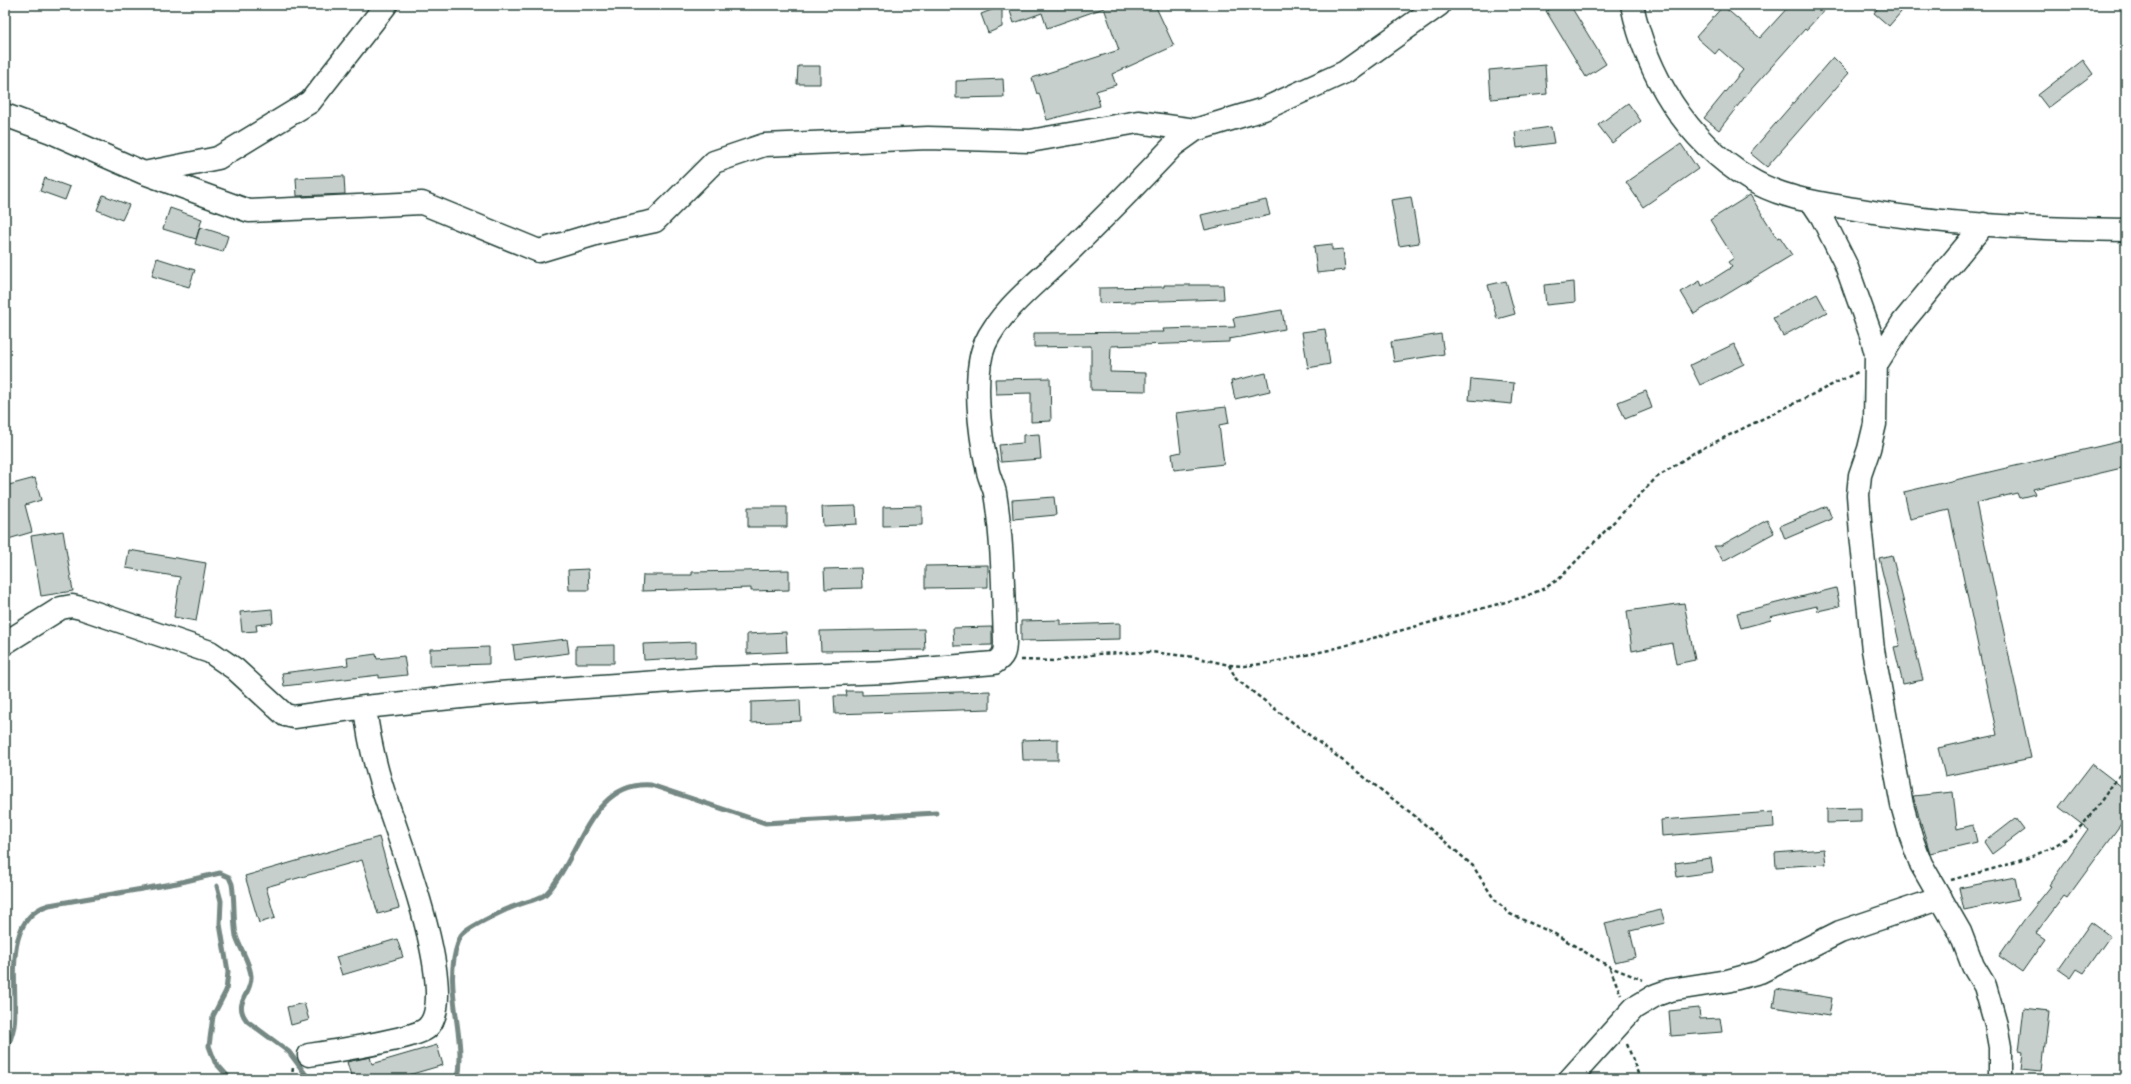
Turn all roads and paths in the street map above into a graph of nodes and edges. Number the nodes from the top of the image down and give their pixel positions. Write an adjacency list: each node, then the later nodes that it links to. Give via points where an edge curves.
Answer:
1 (386, 5): 6 (street, via 310,102 218,158)
2 (1439, 5): 5 (street, via 1345,72 1264,109)
3 (1632, 5): 7 (street, via 1651,66 1669,100 1710,148 1749,178 1772,189)
4 (5, 115): 6 (street, via 51,132)
5 (1195, 130): 6 (street, via 1138,122 1030,141 928,138 764,145 714,162 655,221 540,251 422,203 250,211); 12 (street, via 1174,145 1021,296 984,346 978,379 979,398 987,468 995,492 1002,564)
6 (144, 173)
7 (1812, 202): 8 (street, via 1925,220); 10 (street, via 1822,216 1846,264 1872,335)
8 (1984, 224): 9 (street, via 2031,228); 10 (street, via 1903,322)
9 (2126, 230)
10 (1876, 363): 13 (path, via 1715,442 1656,478 1574,565 1544,588 1500,604 1429,621 1329,650 1269,663); 16 (street, via 1874,424 1860,475 1858,495 1864,576 1873,650 1902,805 1911,837)
11 (5, 643): 14 (street, via 61,608 72,606 210,652 235,669 285,715 294,717)
12 (1004, 652): 13 (path, via 1019,659 1057,661 1097,654 1151,652 1194,657); 14 (street, via 1001,659 994,663 889,672 709,679 499,693)
13 (1229, 665): 17 (path, via 1231,672 1242,684 1415,816 1473,866 1494,899 1510,914 1555,934 1610,967)
14 (365, 707): 18 (street, via 381,785 427,928 438,984 437,1005 428,1027 421,1031)
15 (2126, 767): 16 (path, via 2073,834 2043,852)
16 (1937, 892): 17 (street, via 1840,932 1760,972 1727,981); 21 (street, via 1960,932 1973,966 1985,986 1999,1040)
17 (1670, 990): 20 (street, via 1634,1008)
18 (301, 1059): 19 (path, via 291,1069)
19 (292, 1079)
20 (1570, 1079)
21 (2000, 1079)

